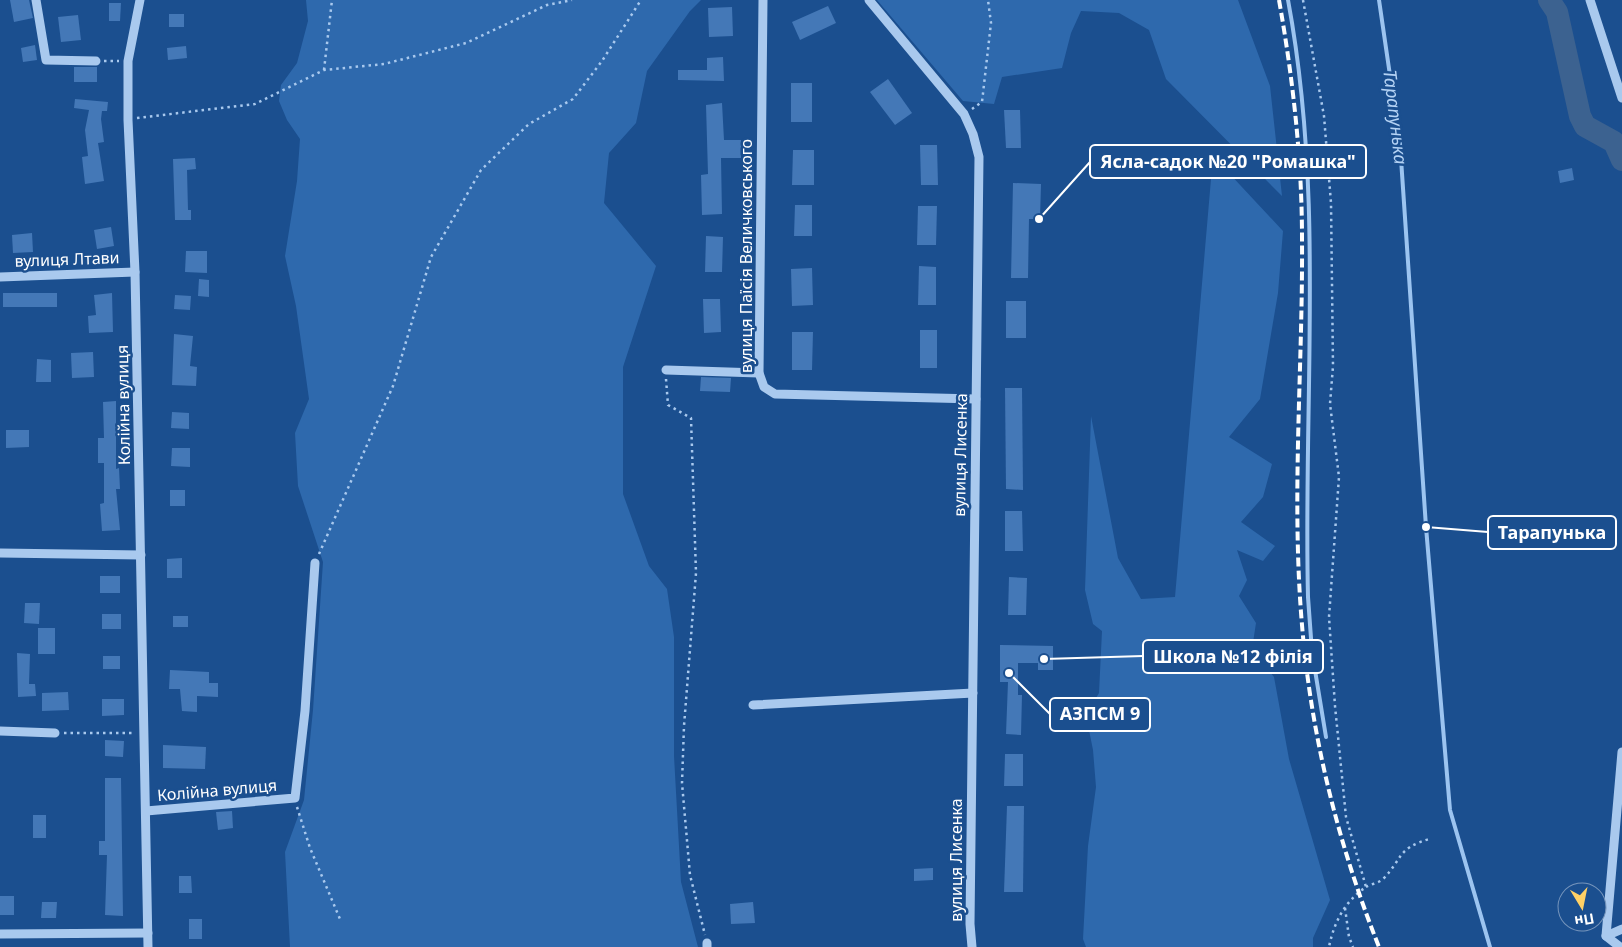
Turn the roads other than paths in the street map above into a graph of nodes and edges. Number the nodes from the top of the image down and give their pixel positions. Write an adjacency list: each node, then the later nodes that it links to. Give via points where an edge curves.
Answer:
1 (36, 0): 6 (street, via 46,60)
2 (140, 0): 8 (street, Колійна вулиця, via 128,61)
3 (762, 0): 11 (street, вулиця Паїсія Величковського)
4 (869, 0): 12 (street, вулиця Лисенка, via 964,114 973,134 979,157)
5 (1590, 0): 7 (street)
6 (96, 61)
7 (1622, 98)
8 (135, 272): 9 (street, вулиця Лтави); 14 (street, Колійна вулиця)
9 (0, 276)
10 (666, 370): 11 (street)
11 (759, 373): 12 (street, вулиця Паїсія Величковського, via 764,387 775,394)
12 (976, 400): 16 (street, вулиця Лисенка)
13 (0, 553): 14 (street)
14 (141, 554): 21 (street, Колійна вулиця)
15 (315, 563): 21 (street, Колійна вулиця, via 305,712 295,798)
16 (973, 693): 17 (street); 27 (street, вулиця Лисенка)
17 (753, 705)
18 (0, 731): 19 (street)
19 (55, 733)
20 (1622, 752): 25 (street)
21 (146, 811): 23 (street, Колійна вулиця)
22 (1622, 929): 25 (street)
23 (148, 933): 24 (street); 26 (street, Колійна вулиця)
24 (0, 934)
25 (1606, 936): 28 (street)
26 (148, 947)
27 (972, 947)
28 (1620, 947)

